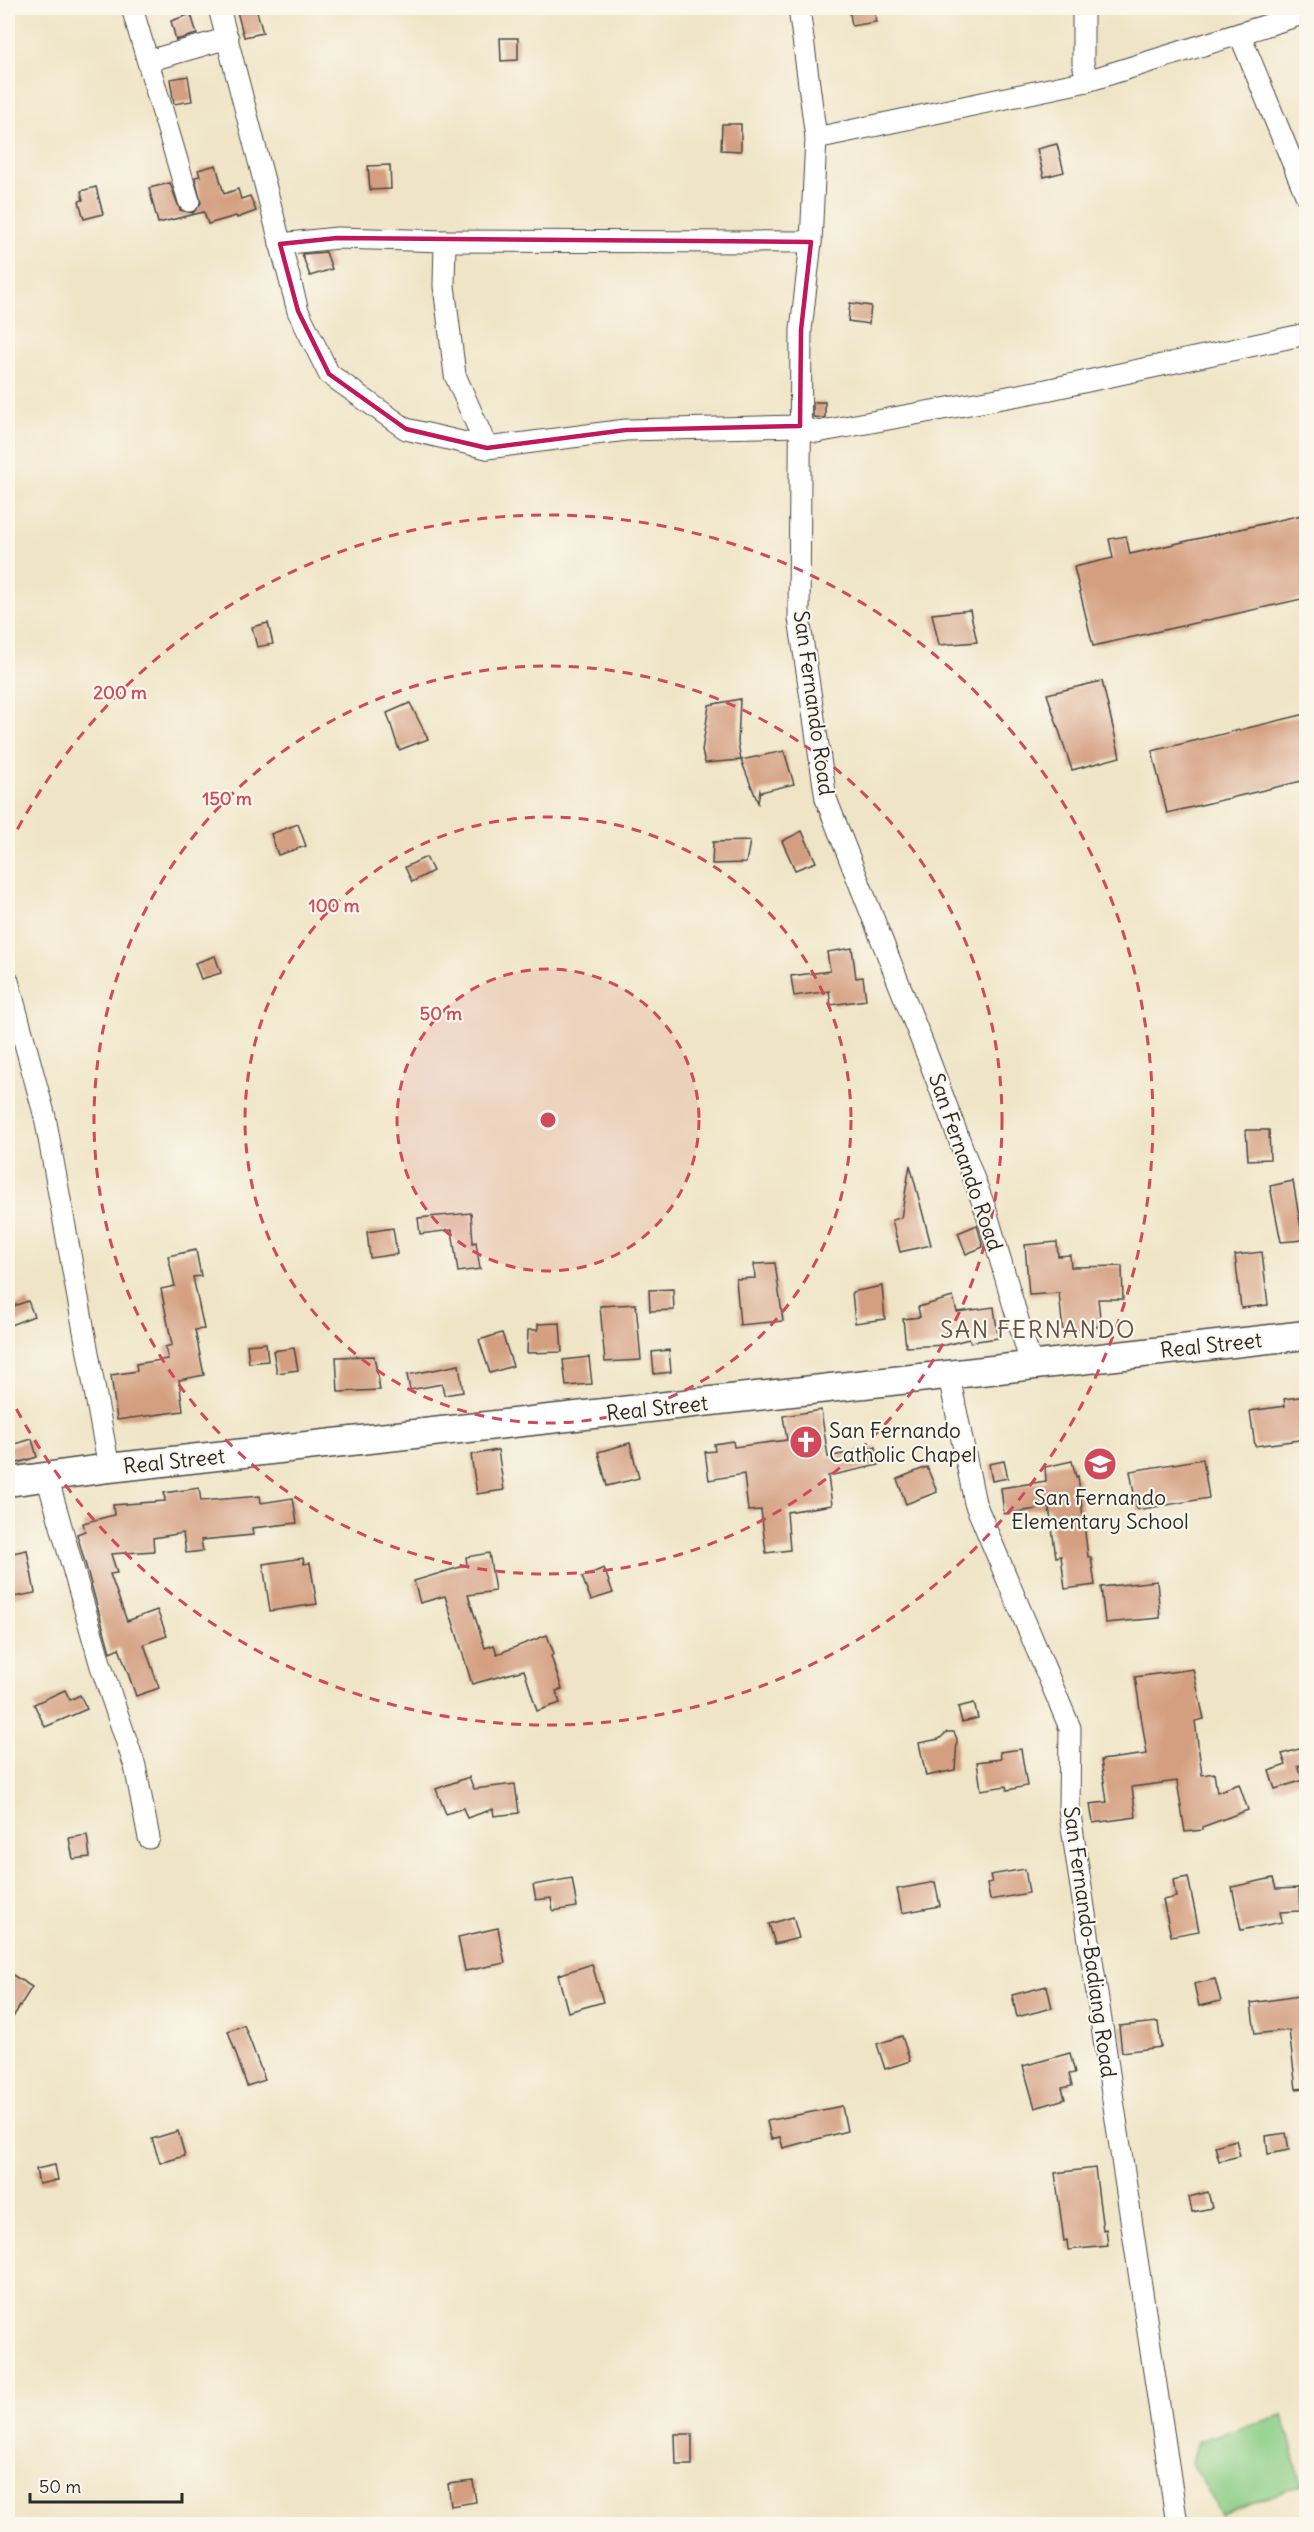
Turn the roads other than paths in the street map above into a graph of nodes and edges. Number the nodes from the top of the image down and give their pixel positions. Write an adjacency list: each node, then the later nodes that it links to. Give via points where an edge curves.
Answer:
1 (132, 8): 8 (street)
2 (219, 8): 7 (street)
3 (799, 8): 10 (street, San Fernando Road)
4 (1083, 8): 9 (street, via 1083,63)
5 (1306, 13): 6 (street)
6 (1240, 35): 9 (street); 11 (street)
7 (228, 38): 8 (street); 15 (street)
8 (148, 61): 12 (street)
9 (1087, 81): 10 (street)
10 (816, 138): 14 (street, San Fernando Road)
11 (1306, 195)
12 (189, 201)
13 (445, 241): 14 (street); 15 (street, via 337,238); 18 (street, via 444,286 456,375)
14 (811, 242): 17 (street, San Fernando Road, via 801,330)
15 (280, 244): 18 (street, via 298,311 329,374 406,429)
16 (1306, 333): 17 (street, via 1046,390 818,432)
17 (800, 426): 18 (street, via 626,430); 21 (street, San Fernando Road, via 799,618 826,799 986,1211)
18 (487, 447)
19 (8, 981): 23 (street, via 45,1117)
20 (1306, 1335): 21 (main road, Real Street)
21 (1031, 1364): 22 (main road, Real Street)
22 (949, 1376): 23 (main road, Real Street); 27 (street, San Fernando-Badiang Road, via 975,1503 1070,1728 1069,1808)
23 (109, 1468): 24 (main road, Real Street)
24 (47, 1477): 25 (main road, Real Street); 26 (street, via 101,1666 135,1766)
25 (8, 1482)
26 (149, 1838)
27 (1178, 2524)

